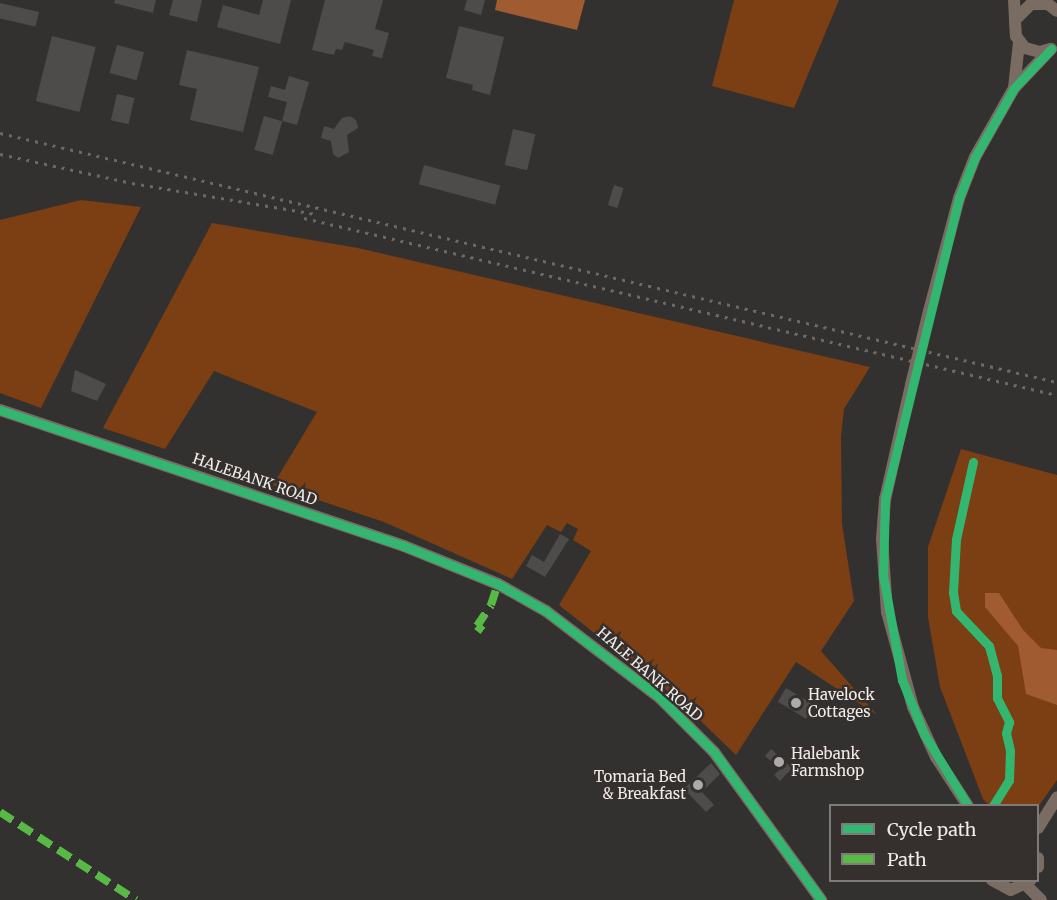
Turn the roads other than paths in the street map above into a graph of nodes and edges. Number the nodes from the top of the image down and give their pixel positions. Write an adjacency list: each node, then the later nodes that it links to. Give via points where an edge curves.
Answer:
1 (1014, 0): 4 (street)
2 (1039, 1): 3 (street); 4 (street, via 1024,8)
3 (1057, 11)
4 (1015, 20): 5 (street)
5 (1019, 43): 6 (street, via 1032,51); 7 (street)
6 (1054, 46): 7 (street)
7 (1014, 88): 11 (street, bridge, via 975,158 960,198 911,385 885,499 882,538 886,612 912,707 936,757)
8 (0, 410): 9 (street, HALEBANK ROAD, via 404,546)
9 (498, 584): 15 (street, HALE BANK ROAD, via 588,639 693,730 742,787)
10 (1057, 798): 12 (street)
11 (967, 804)
12 (1039, 826)
13 (996, 882): 14 (street, via 1011,890)
14 (1029, 883): 16 (street)
15 (821, 900)
16 (1041, 900)

